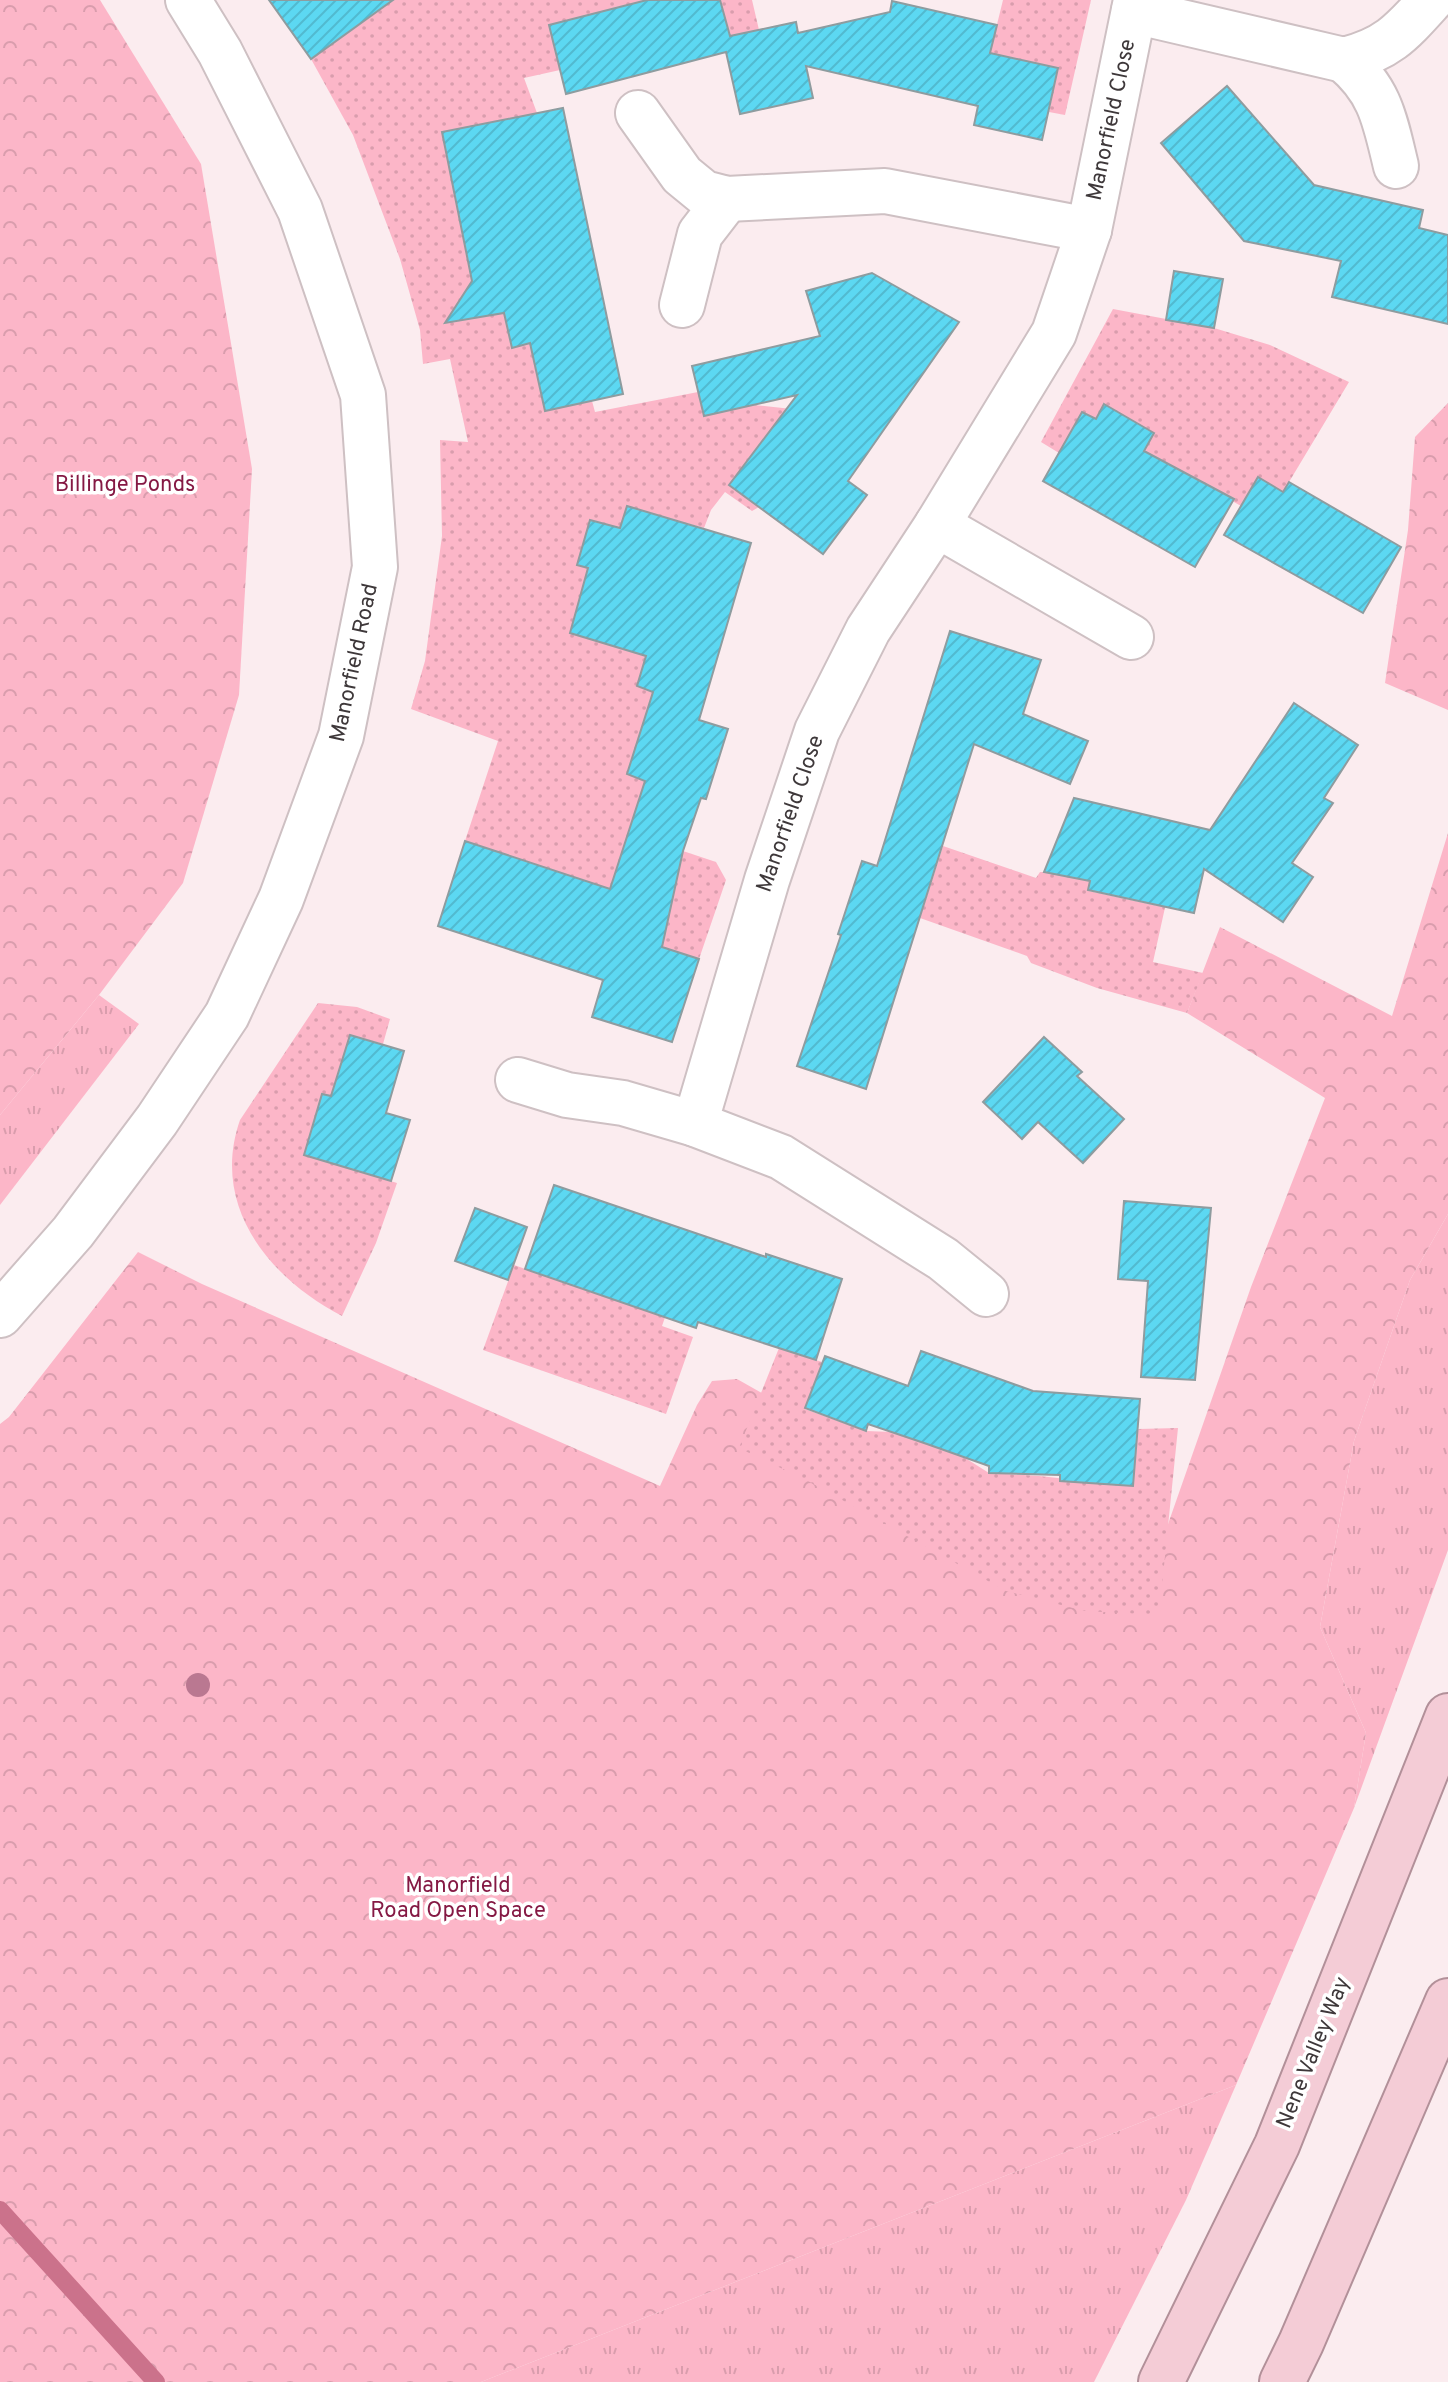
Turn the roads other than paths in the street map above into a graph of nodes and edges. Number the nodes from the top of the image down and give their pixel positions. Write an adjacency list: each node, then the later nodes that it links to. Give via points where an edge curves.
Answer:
1 (188, 0): 15 (street, Manorfield Road, via 300,210 363,395 375,567 341,736 281,899 227,1015 92,1208)
2 (1431, 0): 4 (street, via 1391,42)
3 (1135, 6): 4 (street, Manorfield Close); 8 (street, Manorfield Close)
4 (1344, 60): 6 (street, via 1374,93)
5 (638, 113): 7 (street, Manorfield Close, via 682,175 704,193)
6 (1396, 166)
7 (727, 199): 8 (street, Manorfield Close, via 885,191); 9 (street, via 700,234)
8 (1089, 230): 10 (street, Manorfield Close, via 1054,333)
9 (682, 305)
10 (937, 525): 11 (street); 13 (street, Manorfield Close, via 868,630 817,731)
11 (1131, 637)
12 (518, 1080): 13 (street)
13 (695, 1124): 14 (street, via 781,1157 943,1259)
14 (986, 1294)
15 (0, 1315)
16 (1448, 1716): 18 (highway, Nene Valley Way, via 1277,2145)
17 (1448, 2001): 19 (highway)
18 (1161, 2382)
19 (1282, 2382)

